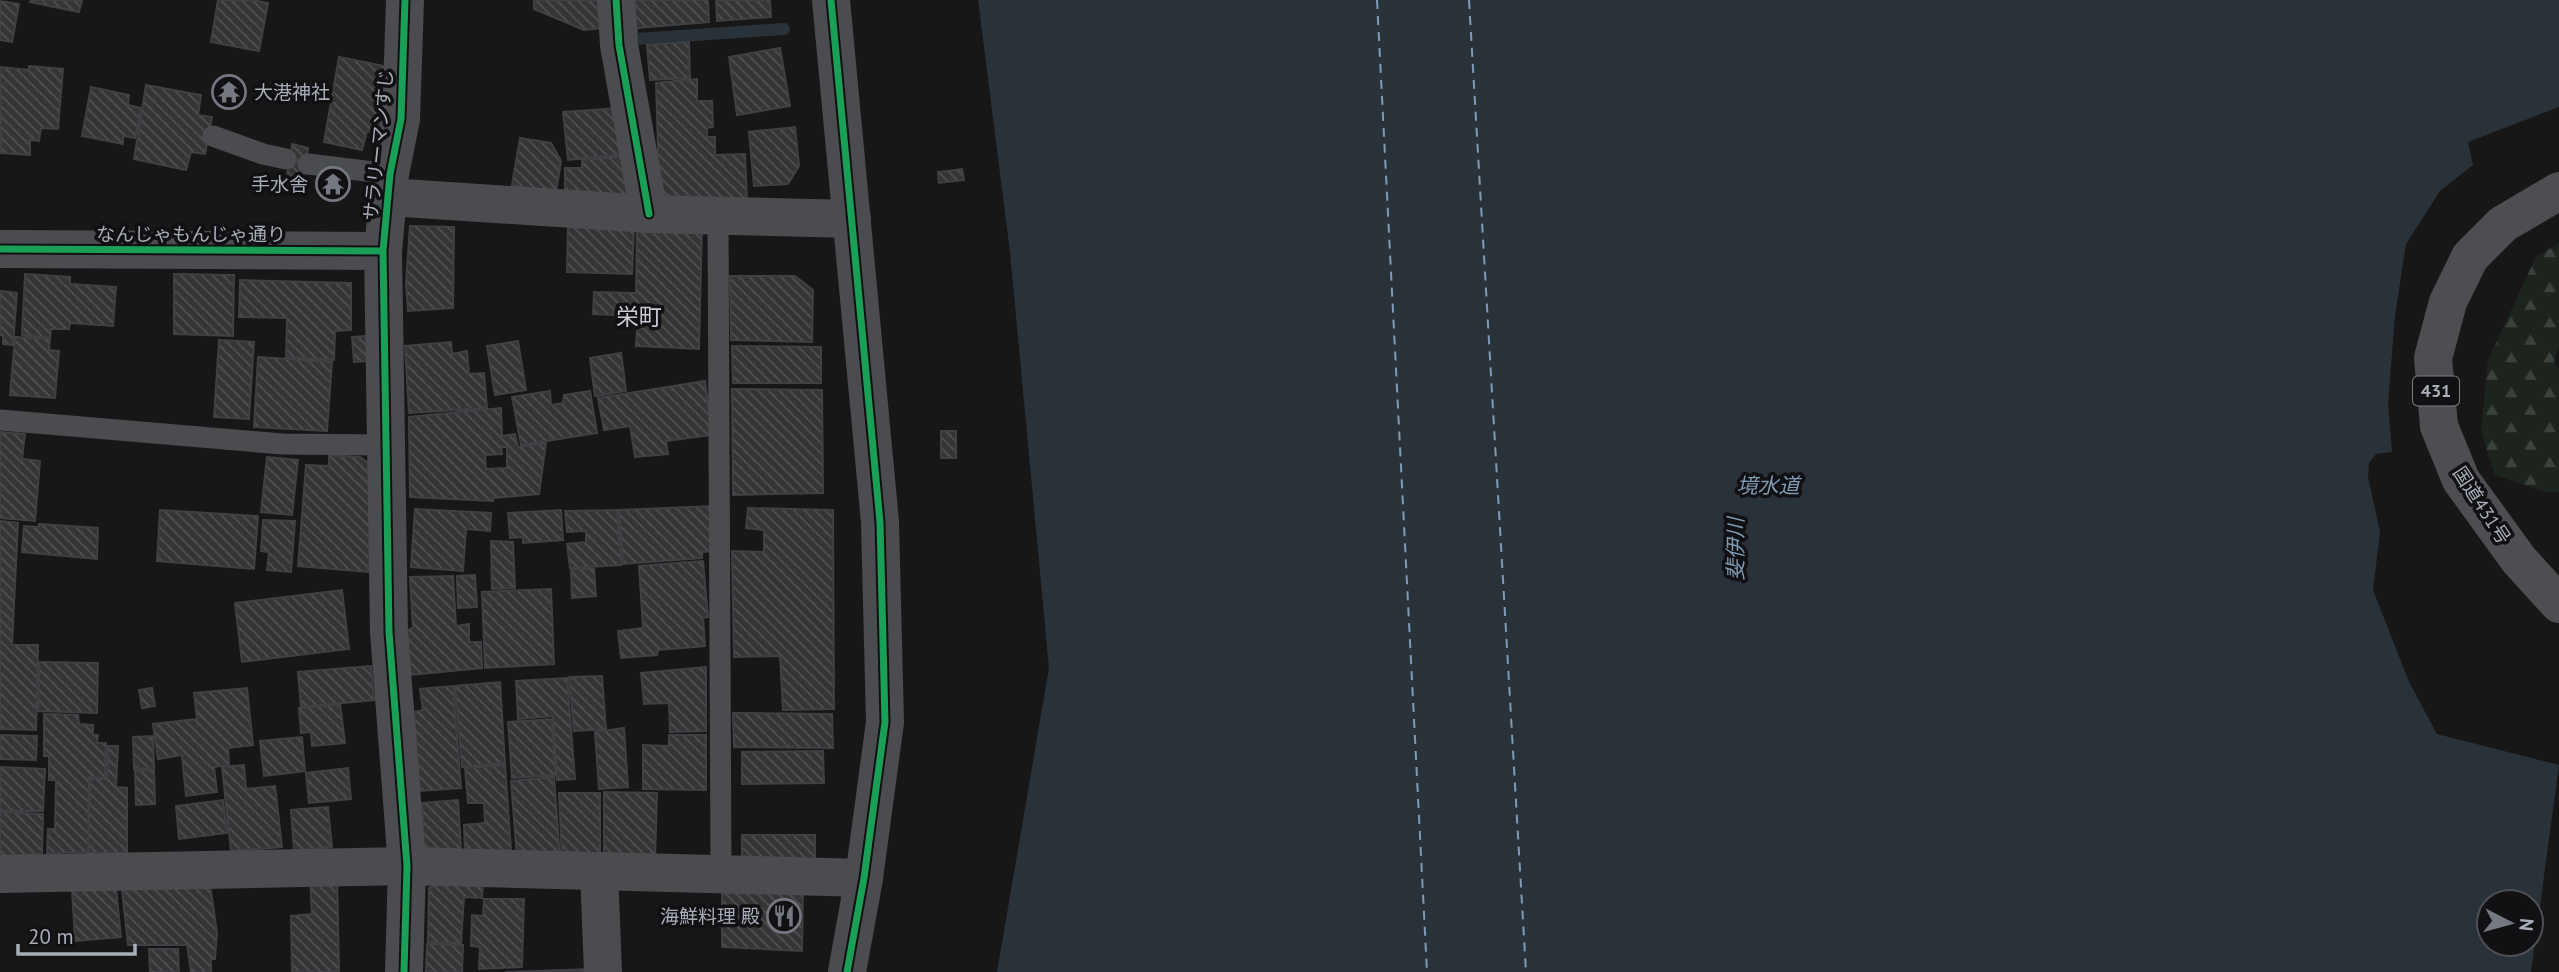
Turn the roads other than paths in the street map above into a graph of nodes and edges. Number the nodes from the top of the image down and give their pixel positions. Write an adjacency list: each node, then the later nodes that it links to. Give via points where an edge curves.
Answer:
1 (405, 0): 7 (street, サラリーマンすじ, via 401,119)
2 (615, 0): 9 (street)
3 (831, 0): 11 (street)
4 (213, 136): 5 (lane)
5 (286, 159)
6 (308, 164): 7 (lane)
7 (389, 186): 9 (street); 13 (street, サラリーマンすじ)
8 (2559, 191): 16 (highway, 国道431号 / 431, via 2503,224 2470,257 2448,302 2433,358 2439,426 2461,480 2519,560)
9 (649, 214): 10 (street)
10 (718, 217): 11 (street); 19 (lane)
11 (852, 219): 21 (street, via 880,522 885,722)
12 (0, 249): 13 (street, なんじゃもんじゃ通り)
13 (383, 251): 15 (street, サラリーマンすじ)
14 (0, 420): 15 (lane, via 282,444)
15 (386, 445): 17 (street, サラリーマンすじ, via 389,632)
16 (2559, 604)
17 (407, 866): 18 (street); 20 (street); 22 (street, サラリーマンすじ)
18 (599, 872): 19 (street); 23 (street)
19 (721, 873): 21 (street)
20 (0, 875)
21 (864, 878): 24 (street)
22 (404, 972)
23 (603, 972)
24 (847, 972)

